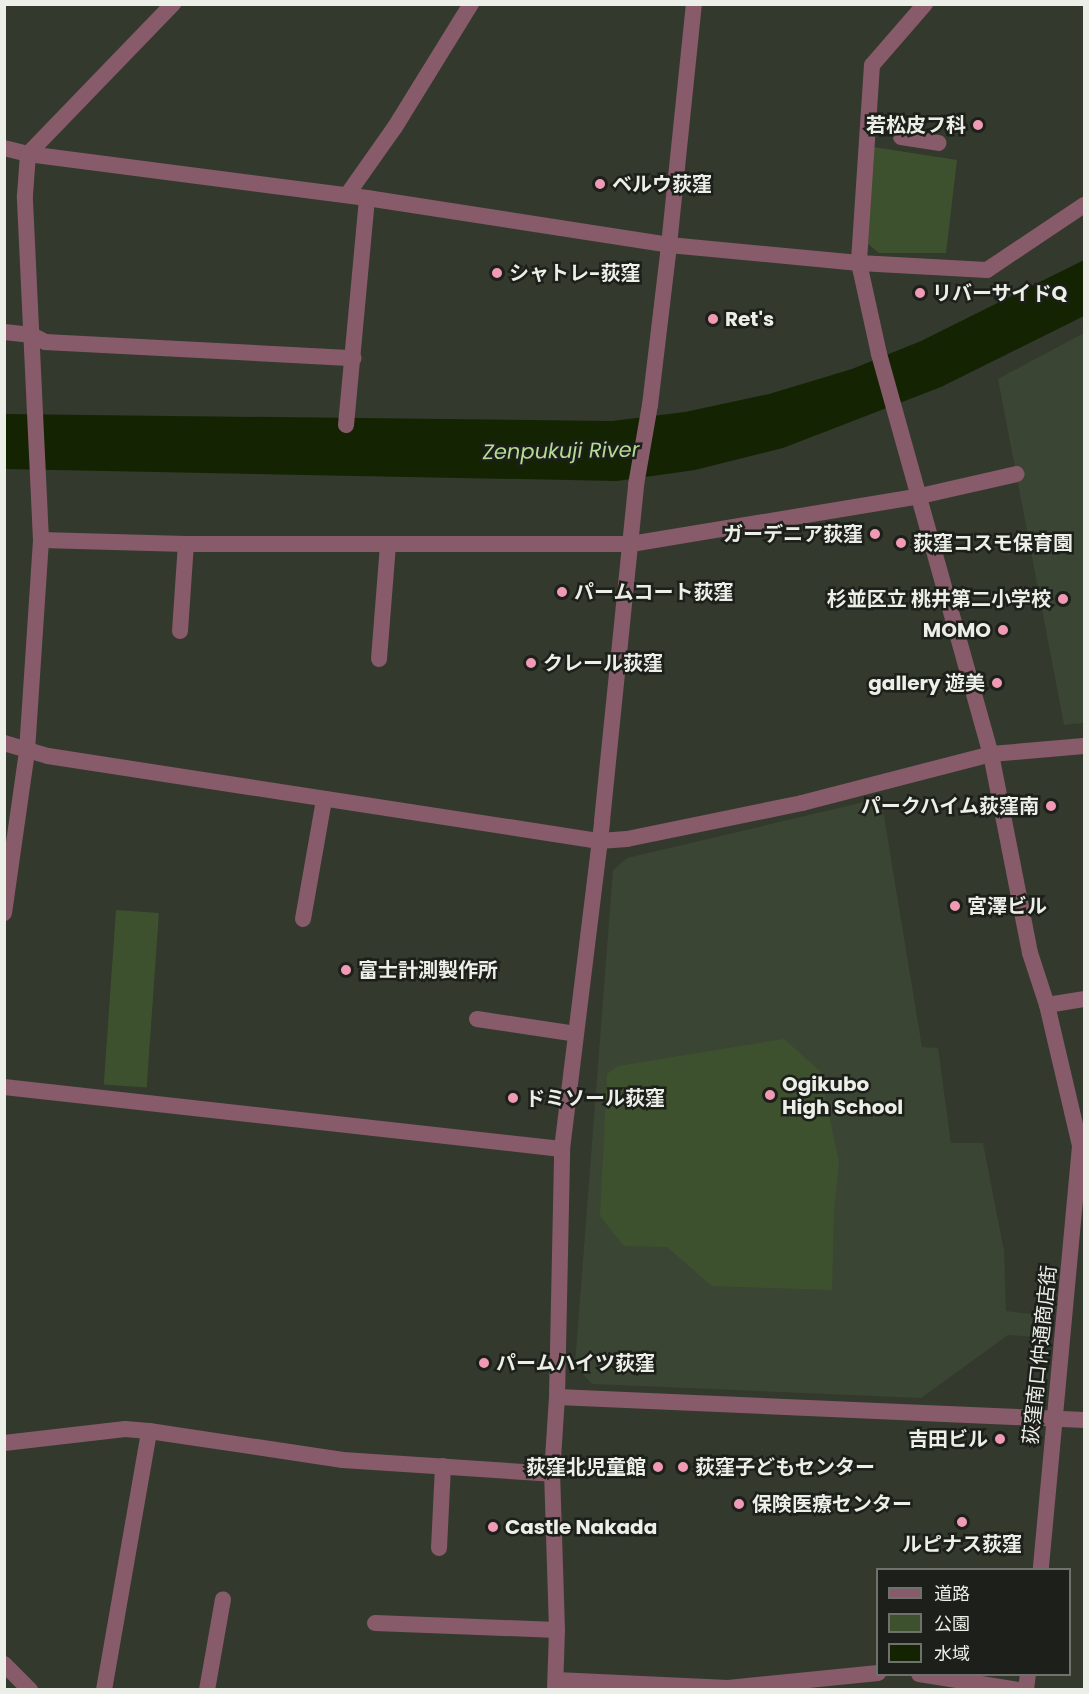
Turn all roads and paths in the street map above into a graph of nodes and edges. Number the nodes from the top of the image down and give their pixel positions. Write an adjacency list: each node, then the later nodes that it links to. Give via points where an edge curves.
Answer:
1 (173, 4): 8 (street)
2 (471, 4): 9 (street)
3 (694, 4): 12 (street)
4 (926, 4): 13 (street, 荻窪南口仲通商店街, via 872,65)
5 (901, 137): 6 (street)
6 (939, 143)
7 (4, 148): 8 (street)
8 (28, 154): 9 (street); 15 (street, via 25,195)
9 (347, 195): 10 (street)
10 (367, 198): 12 (street); 16 (street)
11 (1084, 204): 13 (street, via 987,270)
12 (669, 244): 13 (street); 23 (street)
13 (859, 263): 19 (street, 荻窪南口仲通商店街, via 879,354)
14 (4, 332): 15 (street)
15 (32, 335): 16 (street, via 45,342); 20 (street)
16 (354, 358): 17 (street)
17 (346, 425)
18 (1017, 474): 19 (street)
19 (920, 496): 23 (street); 29 (street, 荻窪南口仲通商店街)
20 (41, 540): 21 (street); 28 (street)
21 (186, 544): 22 (street); 24 (street)
22 (388, 544): 23 (street); 25 (street)
23 (631, 544): 31 (street)
24 (180, 631)
25 (379, 659)
26 (4, 743): 28 (street)
27 (1084, 746): 29 (street)
28 (27, 751): 30 (street); 32 (street)
29 (991, 754): 31 (street, via 802,802 627,839); 35 (street, 荻窪南口仲通商店街, via 1030,953)
30 (324, 800): 31 (street); 33 (street)
31 (599, 841): 37 (street)
32 (4, 914)
33 (303, 919)
34 (1084, 999): 35 (street)
35 (1047, 1005): 39 (street, 荻窪南口仲通商店街)
36 (477, 1019): 37 (street)
37 (576, 1034): 40 (street)
38 (4, 1087): 40 (street)
39 (1082, 1146): 42 (street, 荻窪南口仲通商店街)
40 (562, 1149): 41 (street)
41 (557, 1397): 42 (street); 47 (street)
42 (1053, 1420): 43 (street); 49 (street, 荻窪南口仲通商店街)
43 (1084, 1420)
44 (149, 1431): 45 (street, via 125,1429); 46 (street, via 344,1460); 59 (street)
45 (4, 1443)
46 (442, 1466): 47 (street); 48 (street)
47 (552, 1474): 52 (street)
48 (439, 1548)
49 (1041, 1568)
50 (223, 1599): 60 (street)
51 (375, 1623): 52 (street)
52 (557, 1630): 56 (street)
53 (4, 1664): 58 (street)
54 (876, 1673): 57 (street)
55 (932, 1676): 61 (street)
56 (556, 1685): 57 (street)
57 (780, 1686)
58 (30, 1689)
59 (104, 1689)
60 (207, 1689)
61 (1019, 1689)

